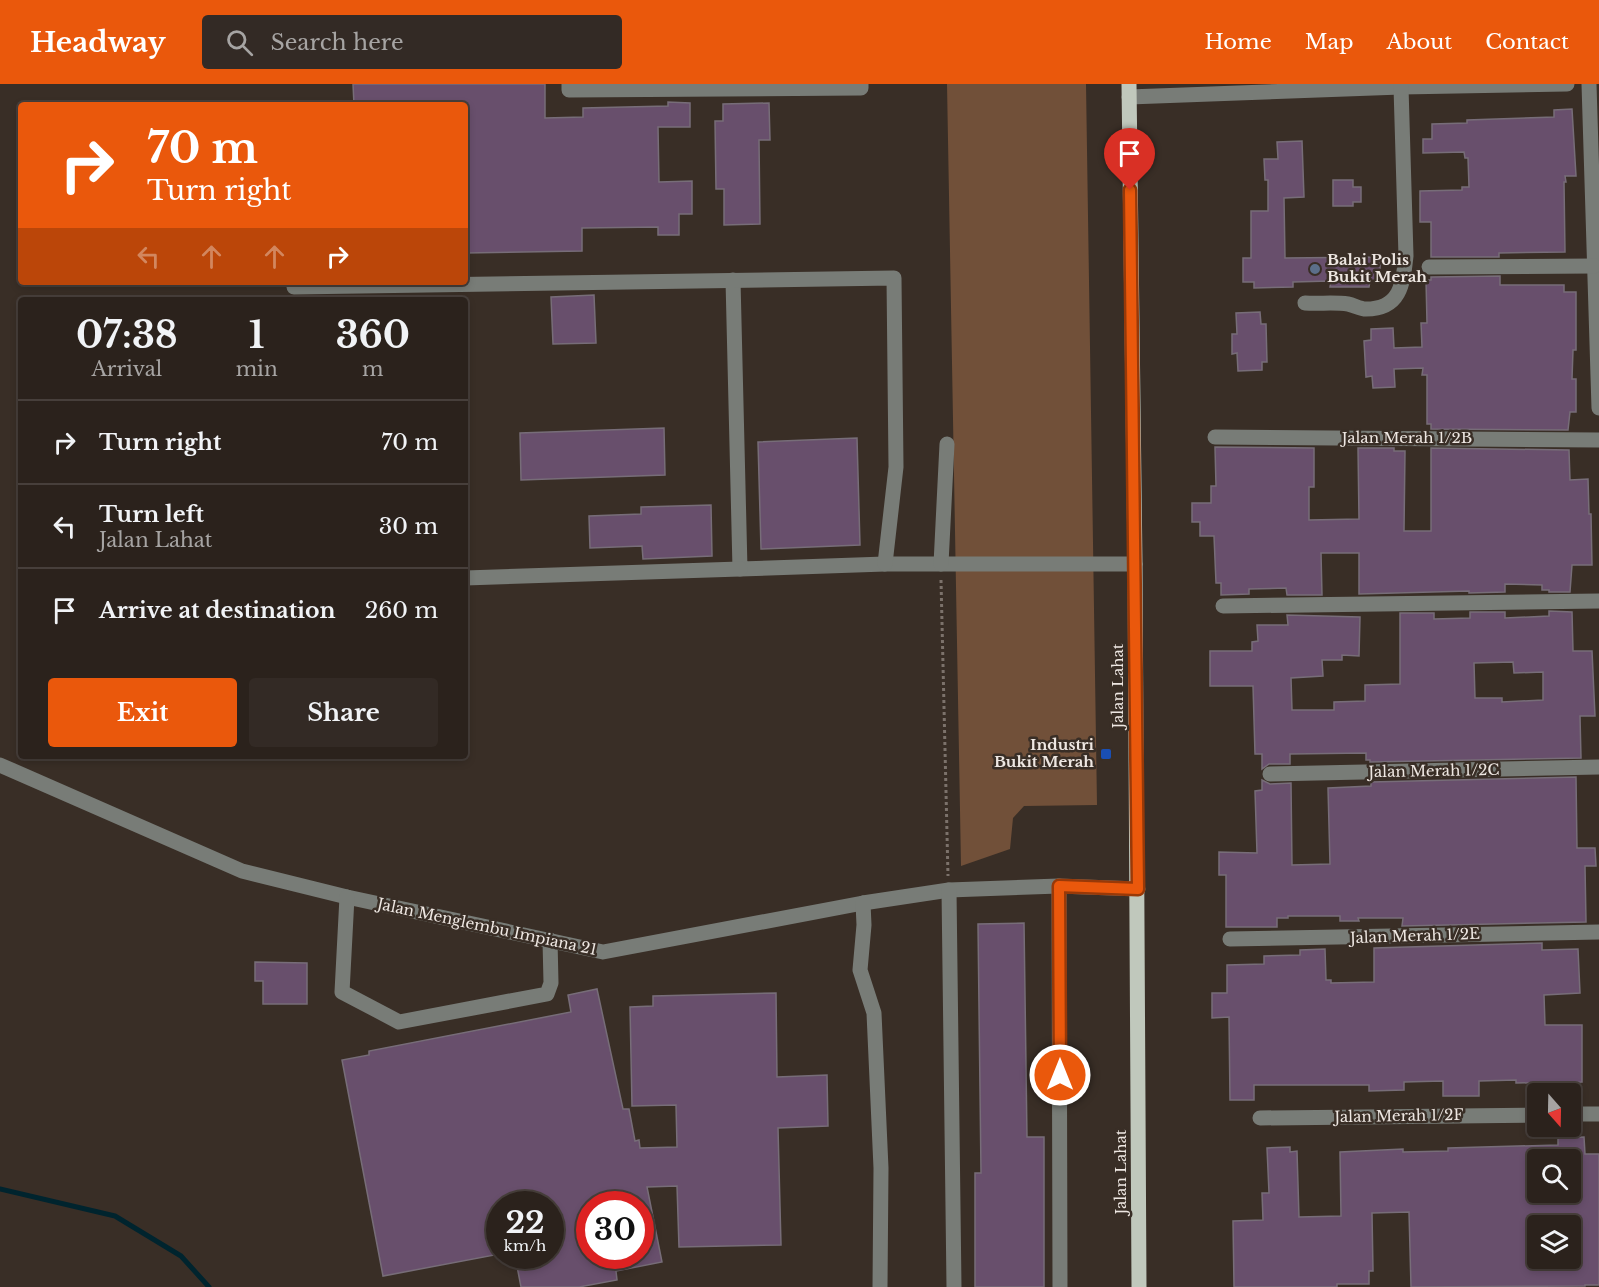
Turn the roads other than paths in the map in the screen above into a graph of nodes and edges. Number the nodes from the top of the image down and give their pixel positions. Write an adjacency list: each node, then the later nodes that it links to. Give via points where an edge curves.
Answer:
1 (569, 84): 5 (street, via 569,90)
2 (861, 84): 5 (street, via 861,88)
3 (1567, 84): 7 (street)
4 (1590, 84): 10 (street)
5 (710, 86)
6 (1307, 87): 7 (street); 8 (street)
7 (1401, 87): 15 (street, via 1406,256 1397,297 1386,305 1366,309 1348,304)
8 (1129, 91): 23 (main road, Jalan Lahat)
9 (1429, 267): 10 (street)
10 (1594, 267): 16 (street)
11 (733, 280): 12 (street); 21 (street, via 894,278 896,467); 24 (street)
12 (468, 284)
13 (419, 285): 14 (street)
14 (294, 287)
15 (1305, 303)
16 (1597, 320): 17 (street)
17 (1599, 408)
18 (1215, 436): 19 (street, Jalan Merah 1/2B)
19 (1599, 440)
20 (947, 444): 22 (street)
21 (885, 564): 22 (street); 24 (street)
22 (941, 564): 23 (street)
23 (1136, 564): 32 (main road, Jalan Lahat)
24 (740, 569): 25 (street)
25 (468, 578)
26 (1599, 601): 27 (street)
27 (1223, 606)
28 (0, 765): 34 (street, Jalan Menglembu Impiana 21, via 242,871)
29 (1599, 767): 30 (street, Jalan Merah 1/2C)
30 (1270, 774)
31 (1059, 886): 32 (street, Jalan Menglembu Impiana 21); 33 (street, Jalan Menglembu Impiana 21); 45 (street)
32 (1138, 889): 46 (main road, Jalan Lahat)
33 (949, 890): 35 (street, Jalan Menglembu Impiana 21); 44 (street)
34 (347, 897): 38 (street, Jalan Menglembu Impiana 21); 38 (street, via 342,992 399,1022 547,994 551,983)
35 (863, 903): 38 (street, Jalan Menglembu Impiana 21, via 603,952); 43 (street, via 860,970 874,1013 880,1144)
36 (1599, 932): 37 (street, Jalan Merah 1/2E)
37 (1230, 939)
38 (550, 940)
39 (1581, 1114): 40 (street)
40 (1599, 1114)
41 (1527, 1115): 42 (street, Jalan Merah 1/2F)
42 (1260, 1118)
43 (880, 1287)
44 (954, 1287)
45 (1060, 1287)
46 (1139, 1287)

